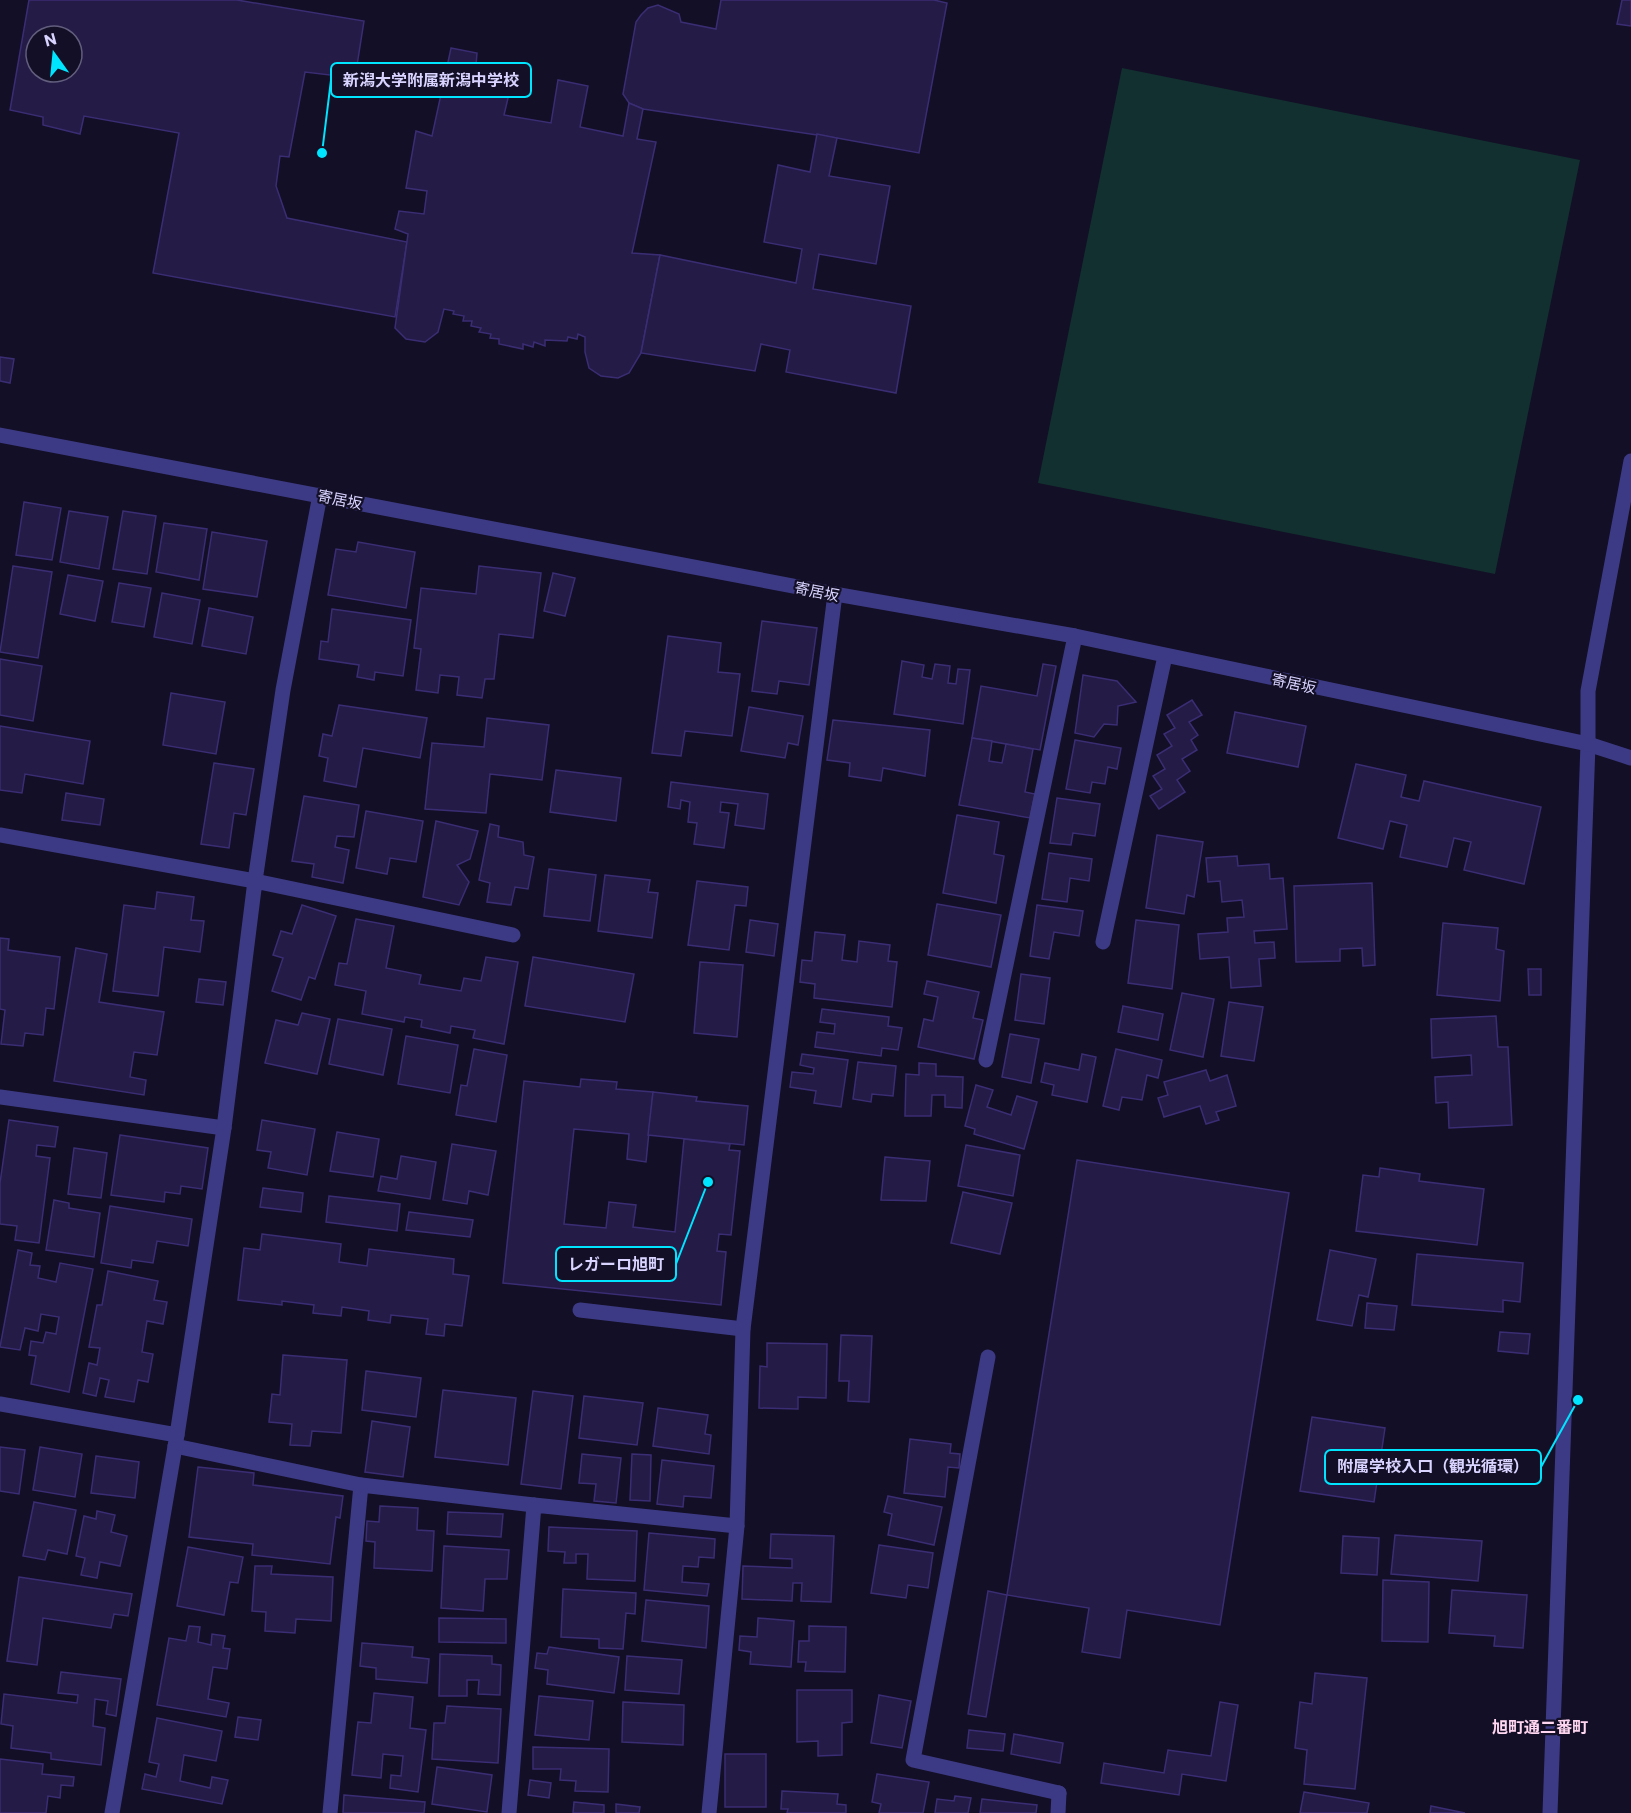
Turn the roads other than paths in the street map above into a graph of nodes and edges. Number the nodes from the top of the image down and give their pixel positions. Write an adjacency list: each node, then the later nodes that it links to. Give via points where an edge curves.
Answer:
1 (0, 435): 3 (street, 寄居坂)
2 (1631, 461): 7 (street, via 1588,691)
3 (320, 495): 4 (street, 寄居坂); 10 (street, via 283,690)
4 (835, 594): 5 (street, 寄居坂); 17 (street)
5 (1075, 636): 6 (street, 寄居坂); 13 (street)
6 (1165, 656): 7 (street, 寄居坂); 12 (street)
7 (1588, 744): 8 (street, 寄居坂); 29 (street)
8 (1631, 758)
9 (0, 835): 10 (street)
10 (255, 881): 11 (street); 15 (street)
11 (513, 934)
12 (1103, 942)
13 (986, 1060)
14 (0, 1097): 15 (street)
15 (224, 1128): 20 (street)
16 (580, 1310): 17 (street)
17 (743, 1329): 23 (street)
18 (988, 1357): 28 (street, via 914,1760 1059,1793)
19 (0, 1404): 20 (street)
20 (176, 1441): 21 (street); 24 (street)
21 (361, 1485): 22 (street); 25 (street)
22 (534, 1505): 23 (street); 26 (street)
23 (737, 1526): 27 (street)
24 (112, 1813)
25 (330, 1813)
26 (509, 1813)
27 (709, 1813)
28 (1058, 1813)
29 (1550, 1813)

